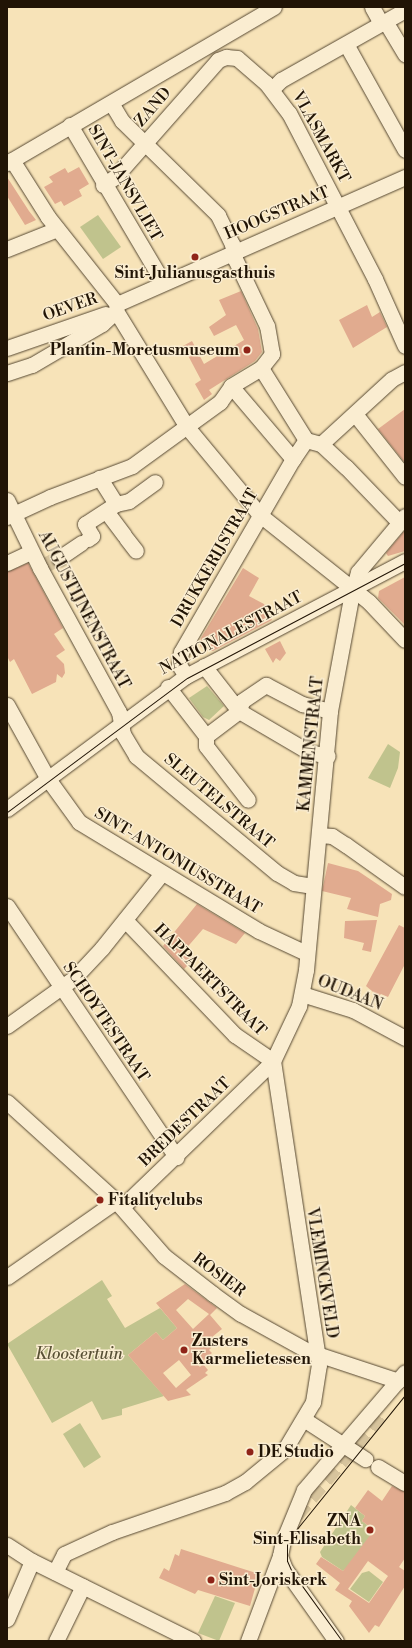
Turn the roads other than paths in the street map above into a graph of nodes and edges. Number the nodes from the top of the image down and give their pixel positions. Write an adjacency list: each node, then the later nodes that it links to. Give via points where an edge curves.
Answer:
1 (274, 7): 5 (street)
2 (372, 7): 4 (street)
3 (405, 10): 4 (street)
4 (383, 22): 6 (street); 7 (street)
5 (230, 33): 8 (street); 10 (street)
6 (346, 44): 9 (street, via 281,80); 13 (street)
7 (405, 54)
8 (231, 56): 9 (street, VLASMARKT, via 250,68); 12 (street, ZAND, via 215,63)
9 (272, 89): 17 (street, VLASMARKT, via 290,113)
10 (113, 107): 11 (street); 12 (street)
11 (70, 125): 14 (street, SINT-JANSVLIET); 16 (street, SINT-JANSVLIET)
12 (146, 143): 16 (street, ZAND, via 115,177); 20 (street, via 218,215)
13 (405, 150)
14 (10, 162): 18 (street, SINT-JANSVLIET)
15 (405, 177): 17 (street, HOOGSTRAAT)
16 (103, 185): 21 (street, SINT-JANSVLIET)
17 (339, 207): 20 (street, HOOGSTRAAT); 23 (street, VLASMARKT)
18 (57, 229): 19 (street); 22 (street, SINT-JANSVLIET)
19 (7, 249)
20 (233, 251): 21 (street, HOOGSTRAAT); 26 (street, via 272,340 272,354)
21 (163, 282): 22 (street)
22 (117, 307): 25 (street, OEVER); 28 (street, OEVER, via 102,324 44,358); 31 (street, SINT-JANSVLIET)
23 (399, 318): 24 (street, VLASMARKT)
24 (405, 346)
25 (7, 348)
26 (261, 368): 29 (street); 32 (street)
27 (405, 372): 30 (street, via 392,379)
28 (7, 373)
29 (231, 386): 31 (street, via 220,402); 34 (street)
30 (355, 414): 33 (street); 35 (street)
31 (187, 427): 36 (street, via 132,466); 40 (street, SINT-JANSVLIET)
32 (306, 440): 33 (street); 34 (street, DRUKKERIJSTRAAT)
33 (320, 444): 42 (street)
34 (293, 459): 40 (street, DRUKKERIJSTRAAT)
35 (405, 477)
36 (100, 478): 39 (street); 41 (street)
37 (155, 482): 39 (street, via 128,501)
38 (7, 500): 41 (street, AUGUSTIJNENSTRAAT)
39 (111, 507): 43 (street, via 125,536); 45 (street, via 85,524 92,536)
40 (260, 515): 48 (street, SINT-JANSVLIET); 51 (street, DRUKKERIJSTRAAT, via 181,652 179,661)
41 (10, 516): 44 (street, AUGUSTIJNENSTRAAT)
42 (402, 519): 48 (street, KAMMENSTRAAT, via 358,572)
43 (136, 551)
44 (31, 552): 47 (street); 56 (street, AUGUSTIJNENSTRAAT, via 42,566 119,712)
45 (59, 558)
46 (405, 561): 48 (street, NATIONALESTRAAT)
47 (7, 563)
48 (352, 588): 49 (street, SINT-JANSVLIET); 50 (street, NATIONALESTRAAT); 55 (street, KAMMENSTRAAT)
49 (405, 640)
50 (204, 666): 51 (street, NATIONALESTRAAT); 54 (street)
51 (186, 676): 52 (street, NATIONALESTRAAT)
52 (168, 687): 56 (street, NATIONALESTRAAT); 57 (street)
53 (7, 705): 59 (street, SINT-ANTONIUSSTRAAT)
54 (239, 710): 55 (street, via 242,701 266,685 302,704); 57 (street); 58 (street, via 309,752)
55 (330, 711): 58 (street, KAMMENSTRAAT)
56 (121, 723): 59 (street, NATIONALESTRAAT); 64 (street, SLEUTELSTRAAT, via 123,734 136,756 277,873 294,883)
57 (206, 736): 60 (street, via 206,746)
58 (328, 756): 62 (street, KAMMENSTRAAT)
59 (48, 779): 61 (street, NATIONALESTRAAT); 63 (street, SINT-ANTONIUSSTRAAT, via 80,822)
60 (248, 800)
61 (7, 809)
62 (319, 835): 64 (street, KAMMENSTRAAT); 65 (street, via 332,836)
63 (162, 873): 67 (street); 68 (street, SINT-ANTONIUSSTRAAT, via 259,931)
64 (312, 886): 68 (street, KAMMENSTRAAT)
65 (405, 887)
66 (7, 906): 69 (street, SCHOYTESTRAAT)
67 (125, 920): 69 (street, via 102,948); 73 (street, HAPPAERTSTRAAT, via 235,1035)
68 (306, 953): 70 (street, KAMMENSTRAAT)
69 (61, 989): 71 (street); 75 (street, SCHOYTESTRAAT)
70 (302, 994): 72 (street, OUDAAN, via 352,1010); 73 (street, KAMMENSTRAAT)
71 (7, 1026)
72 (405, 1038)
73 (273, 1061): 75 (street, BREDESTRAAT); 78 (street, VLEMINCKVELD)
74 (7, 1102): 76 (street, ROSIER)
75 (176, 1157): 76 (street, BREDESTRAAT)
76 (119, 1204): 77 (street, BREDESTRAAT); 78 (street, ROSIER, via 164,1256 213,1294 241,1314)
77 (7, 1277)
78 (318, 1354): 79 (street, ROSIER); 81 (street, VLEMINCKVELD, via 317,1390)
79 (403, 1379): 80 (street); 82 (street)
80 (381, 1413)
81 (305, 1420): 82 (street); 88 (street, VLEMINCKVELD, via 285,1449 260,1471 225,1493 112,1532 64,1554)
82 (343, 1444): 83 (street); 85 (street, via 300,1496)
83 (405, 1483)
84 (7, 1545): 87 (street)
85 (280, 1556): 93 (street); 94 (street, via 290,1578)
86 (7, 1559): 87 (street)
87 (32, 1562): 88 (street); 90 (street)
88 (55, 1572): 89 (street)
89 (83, 1586): 91 (street); 92 (street)
90 (7, 1619)
91 (190, 1640)
92 (56, 1641)
93 (248, 1641)
94 (336, 1641)

